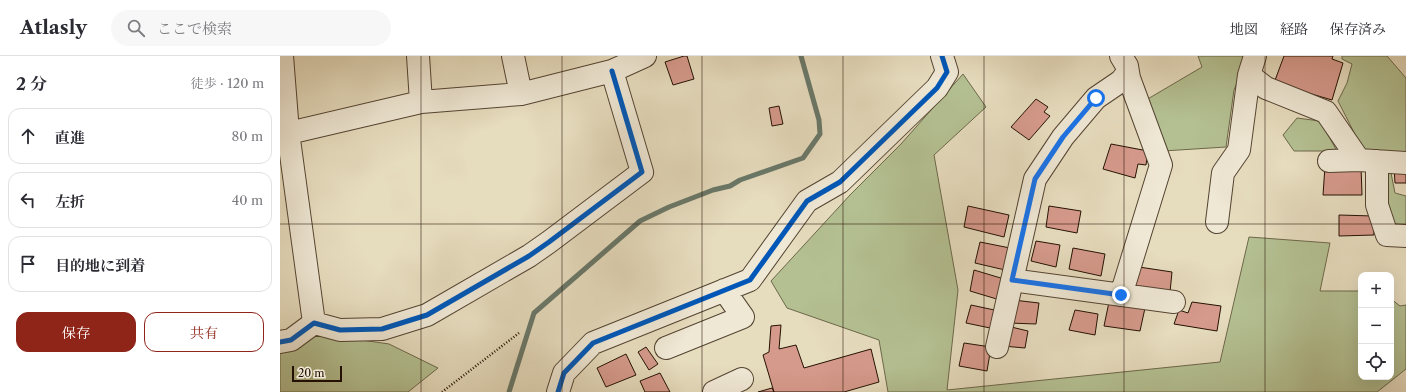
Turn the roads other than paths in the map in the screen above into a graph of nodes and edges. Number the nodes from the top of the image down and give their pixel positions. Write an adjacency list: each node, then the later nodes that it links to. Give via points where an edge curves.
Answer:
1 (282, 56): 11 (street)
2 (418, 56): 10 (street)
3 (513, 56): 9 (street)
4 (645, 56): 8 (street)
5 (942, 56): 18 (street, via 947,72 937,88 840,182 808,201 750,280)
6 (1124, 64): 17 (street, via 1121,81 1096,98 1063,137 1035,179); 19 (street, via 1161,165)
7 (1252, 66): 12 (street, via 1266,88 1326,112); 15 (street, via 1239,150 1223,173)
8 (612, 71): 9 (street); 21 (street, via 642,172 544,246 427,315 382,329 340,330)
9 (521, 94): 10 (street)
10 (421, 102): 11 (street)
11 (284, 134): 21 (street)
12 (1368, 160): 13 (street); 14 (street); 16 (street, via 1377,205 1387,235)
13 (1329, 161)
14 (1406, 162)
15 (1217, 222)
16 (1406, 236)
17 (1012, 280): 19 (street); 23 (street)
18 (724, 290): 24 (street, via 743,317); 26 (street, via 593,343 564,373)
19 (1121, 295): 20 (street)
20 (1174, 302)
21 (314, 323): 22 (street, via 291,340)
22 (280, 342)
23 (997, 347)
24 (666, 348)
25 (742, 378): 27 (street)
26 (558, 392)
27 (714, 392)

